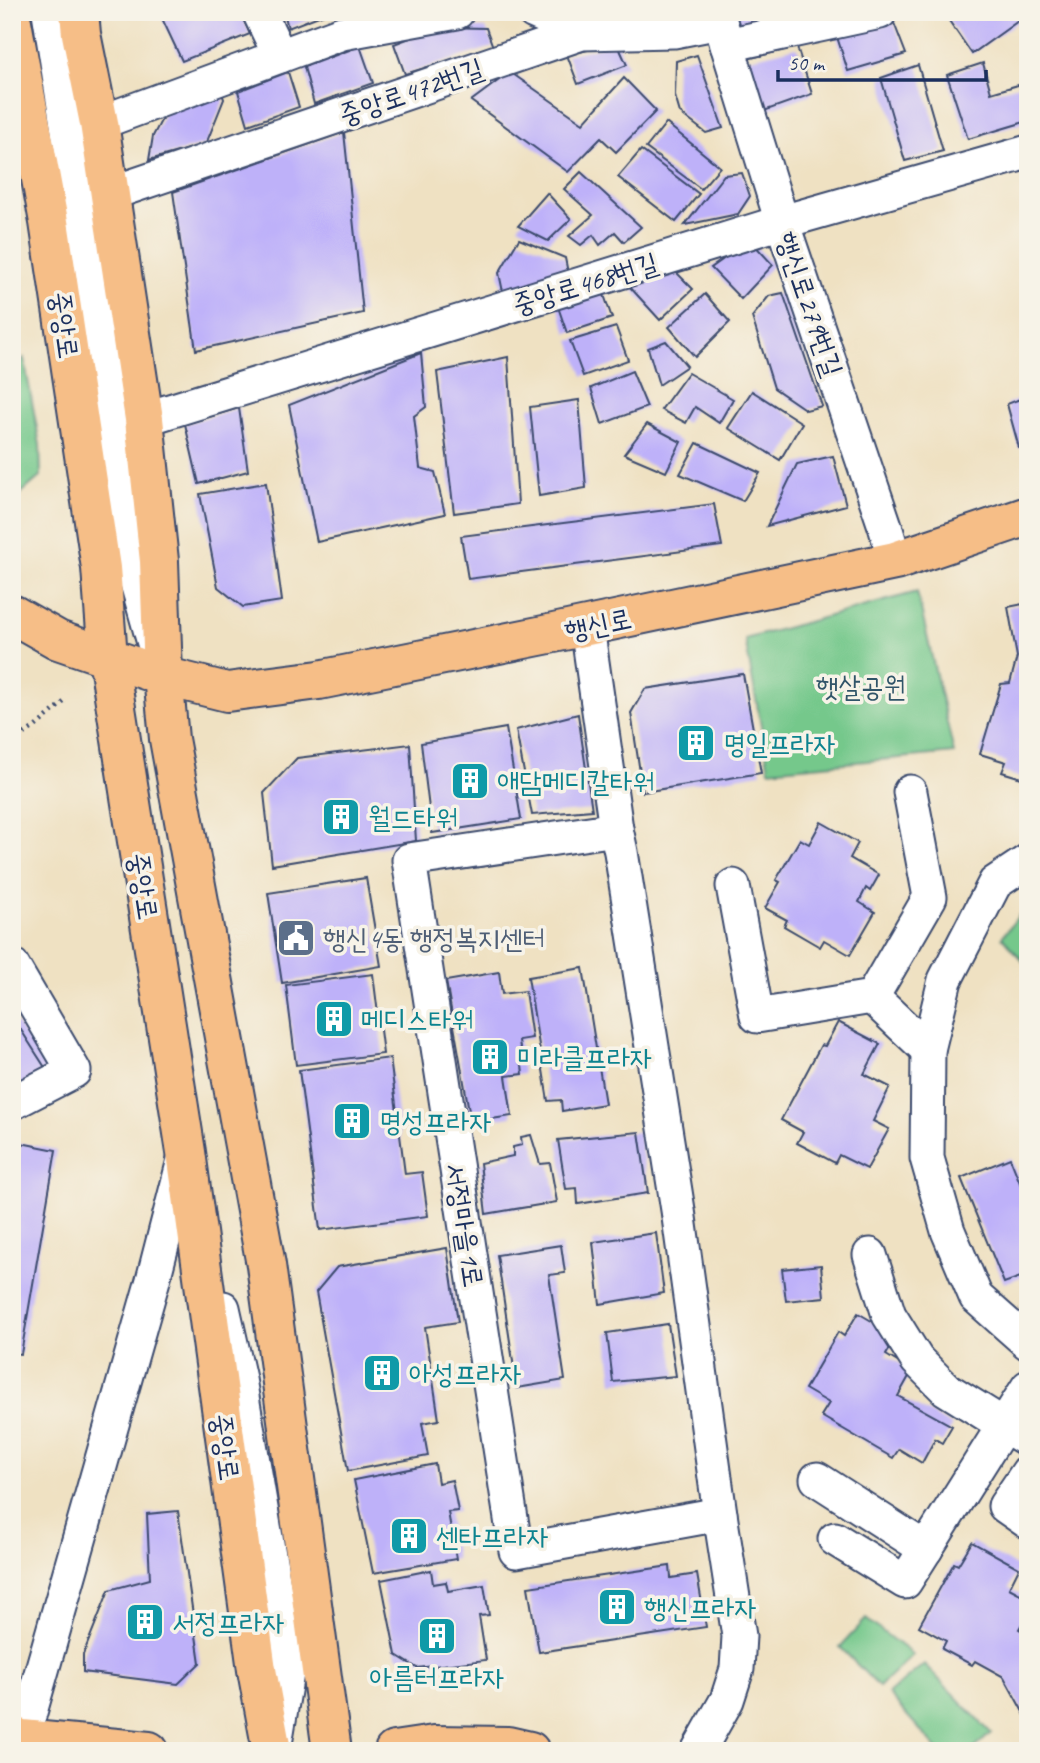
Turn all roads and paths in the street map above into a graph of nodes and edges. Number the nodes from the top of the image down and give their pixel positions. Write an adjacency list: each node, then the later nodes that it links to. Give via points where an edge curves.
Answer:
1 (32, 12): 15 (street)
2 (49, 12): 23 (street, via 132,565)
3 (79, 12): 12 (main road, 중앙로)
4 (259, 12): 11 (street)
5 (457, 12): 11 (street, via 342,33)
6 (534, 12): 10 (street)
7 (880, 12): 9 (street)
8 (12, 22): 15 (main road, 중앙로)
9 (721, 26): 10 (street, 중앙로472번길); 16 (street, 행신로279번길)
10 (582, 33): 14 (street, 중앙로472번길)
11 (280, 56): 12 (street)
12 (99, 123): 14 (main road, 중앙로)
13 (1028, 152): 16 (street, 중앙로468번길)
14 (108, 194): 17 (main road, 중앙로)
15 (49, 222): 22 (main road, 중앙로, via 100,568)
16 (782, 222): 17 (street, 중앙로468번길); 19 (street, 행신로279번길)
17 (144, 419): 23 (main road, 중앙로, via 159,561)
18 (1028, 516): 19 (main road, 행신로)
19 (895, 561): 21 (main road, 행신로)
20 (12, 614): 22 (main road, via 58,640)
21 (587, 626): 23 (main road, 행신로, via 319,680 227,692); 27 (street)
22 (107, 657): 23 (main road, 행신로); 34 (main road, 중앙로)
23 (163, 676): 48 (main road, 중앙로, via 169,739 266,1265)
24 (65, 701): 25 (path)
25 (12, 741)
26 (910, 792): 31 (street, via 930,897)
27 (616, 829): 41 (street, via 678,1210); 41 (street, 서정마을1로, via 409,860 516,1551)
28 (1028, 861): 32 (street, via 995,883 944,980)
29 (733, 886): 31 (street, via 757,1016)
30 (12, 965): 33 (street, via 74,1071)
31 (872, 997): 32 (street)
32 (928, 1050): 36 (street, via 927,1158 948,1231 976,1297)
33 (12, 1103)
34 (186, 1152): 45 (street); 47 (main road, 중앙로, via 257,1670)
35 (870, 1255): 38 (street, via 889,1315 917,1360 946,1389)
36 (1028, 1343)
37 (1028, 1387): 38 (street)
38 (1016, 1432): 44 (street)
39 (1028, 1472): 42 (street, via 1005,1506)
40 (817, 1479): 44 (street)
41 (720, 1514): 51 (street, via 739,1636 737,1669 727,1700)
42 (1028, 1522)
43 (835, 1539): 44 (street, via 905,1582)
44 (926, 1549)
45 (18, 1742): 46 (main road)
46 (149, 1751)
47 (273, 1751)
48 (332, 1751)
49 (394, 1751): 50 (main road, via 434,1745 508,1746)
50 (530, 1751)
51 (698, 1751)

